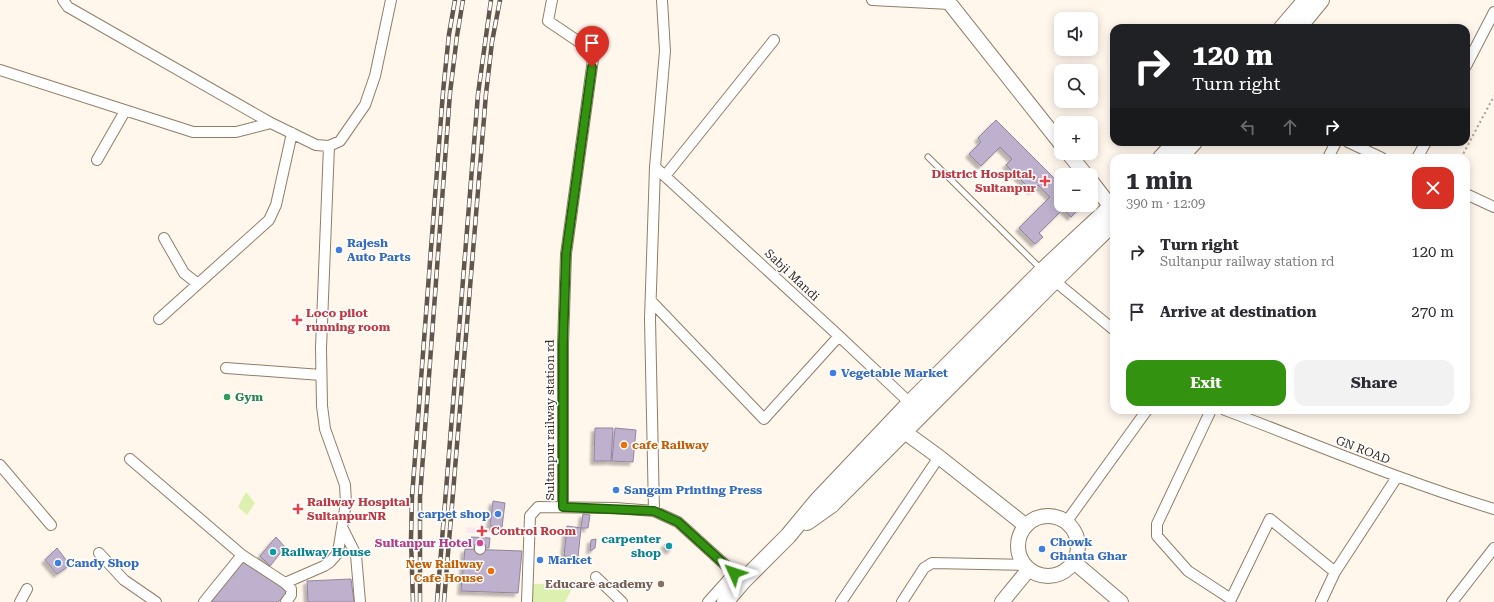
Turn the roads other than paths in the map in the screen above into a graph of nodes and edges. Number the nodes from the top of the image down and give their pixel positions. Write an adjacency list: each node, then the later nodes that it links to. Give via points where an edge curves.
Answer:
1 (63, 0): 16 (street, via 68,7)
2 (391, 0): 19 (street, via 375,76 364,105 340,141)
3 (552, 0): 55 (street, Sultanpur railway station rd, via 548,21 594,52 566,254)
4 (662, 0): 29 (street, via 665,51)
5 (872, 0): 8 (street)
6 (1306, 0): 10 (main road)
7 (1321, 0): 11 (main road)
8 (948, 2): 18 (street)
9 (1494, 12): 13 (street)
10 (1285, 24)
11 (1301, 24)
12 (774, 40): 31 (street)
13 (1470, 58)
14 (0, 70): 15 (street)
15 (125, 111): 16 (street, via 193,132 236,132); 27 (street)
16 (271, 123): 17 (street)
17 (292, 133): 19 (street, via 316,145); 39 (street, via 276,204 269,220)
18 (1054, 135)
19 (329, 146): 45 (street)
20 (1172, 146): 23 (main road)
21 (1190, 146): 24 (main road)
22 (1356, 146): 25 (street)
23 (1165, 154)
24 (1183, 154)
25 (1374, 154)
26 (928, 158): 38 (lane)
27 (97, 160)
28 (1074, 160): 30 (street)
29 (655, 167): 31 (street, Sabji Mandi); 40 (street)
30 (1080, 168)
31 (665, 176): 43 (street, Sabji Mandi)
32 (1098, 191): 34 (street)
33 (1470, 196): 35 (street)
34 (1110, 207)
35 (1494, 207)
36 (1110, 214): 38 (main road)
37 (164, 238): 39 (street, via 184,273)
38 (1048, 276): 42 (street); 46 (main road); 50 (main road)
39 (198, 284): 41 (street)
40 (652, 302): 43 (street, via 764,419); 57 (street, via 650,319)
41 (159, 319)
42 (1110, 327)
43 (839, 336): 46 (street, Sabji Mandi)
44 (226, 368): 45 (street)
45 (321, 375): 61 (street, via 324,429 345,485 346,503)
46 (910, 403): 50 (main road)
47 (1144, 414): 58 (street)
48 (1209, 414): 72 (street, via 1157,524 1157,536 1188,571)
49 (1245, 414): 54 (street, GN ROAD)
50 (898, 427): 51 (street); 70 (main road, via 817,501 788,536)
51 (939, 457): 60 (street); 82 (street)
52 (130, 459): 64 (street)
53 (0, 465): 59 (street)
54 (1396, 477): 56 (street, GN ROAD); 67 (street)
55 (563, 507): 57 (street); 78 (street, via 538,507 530,516)
56 (1494, 509)
57 (654, 511): 70 (street, via 678,522)
58 (1067, 521): 60 (street, via 1053,515 1038,516); 65 (street, via 1076,533 1079,548)
59 (51, 525)
60 (1025, 525): 66 (street, via 1018,537 1017,552)
61 (342, 527): 69 (street, via 338,550 330,562); 77 (street, via 356,555)
62 (1494, 548): 87 (street)
63 (99, 553): 74 (street, via 124,580)
64 (242, 555): 69 (street); 75 (street)
65 (1074, 562): 66 (street, via 1064,572 1050,576 1035,574); 85 (street)
66 (1026, 567): 83 (street, via 932,563 924,568); 84 (street)
67 (1336, 572): 72 (street, via 1270,519); 86 (street)
68 (596, 577): 79 (street)
69 (284, 583): 76 (street, via 291,589 291,595)
70 (737, 586): 80 (street); 81 (main road)
71 (27, 589): 73 (street)
72 (1230, 600)
73 (20, 602)
74 (156, 602)
75 (204, 602)
76 (286, 602)
77 (360, 602)
78 (527, 602)
79 (622, 602)
80 (708, 602)
81 (725, 602)
82 (841, 602)
83 (902, 602)
84 (1002, 602)
85 (1121, 602)
86 (1320, 602)
87 (1452, 602)

